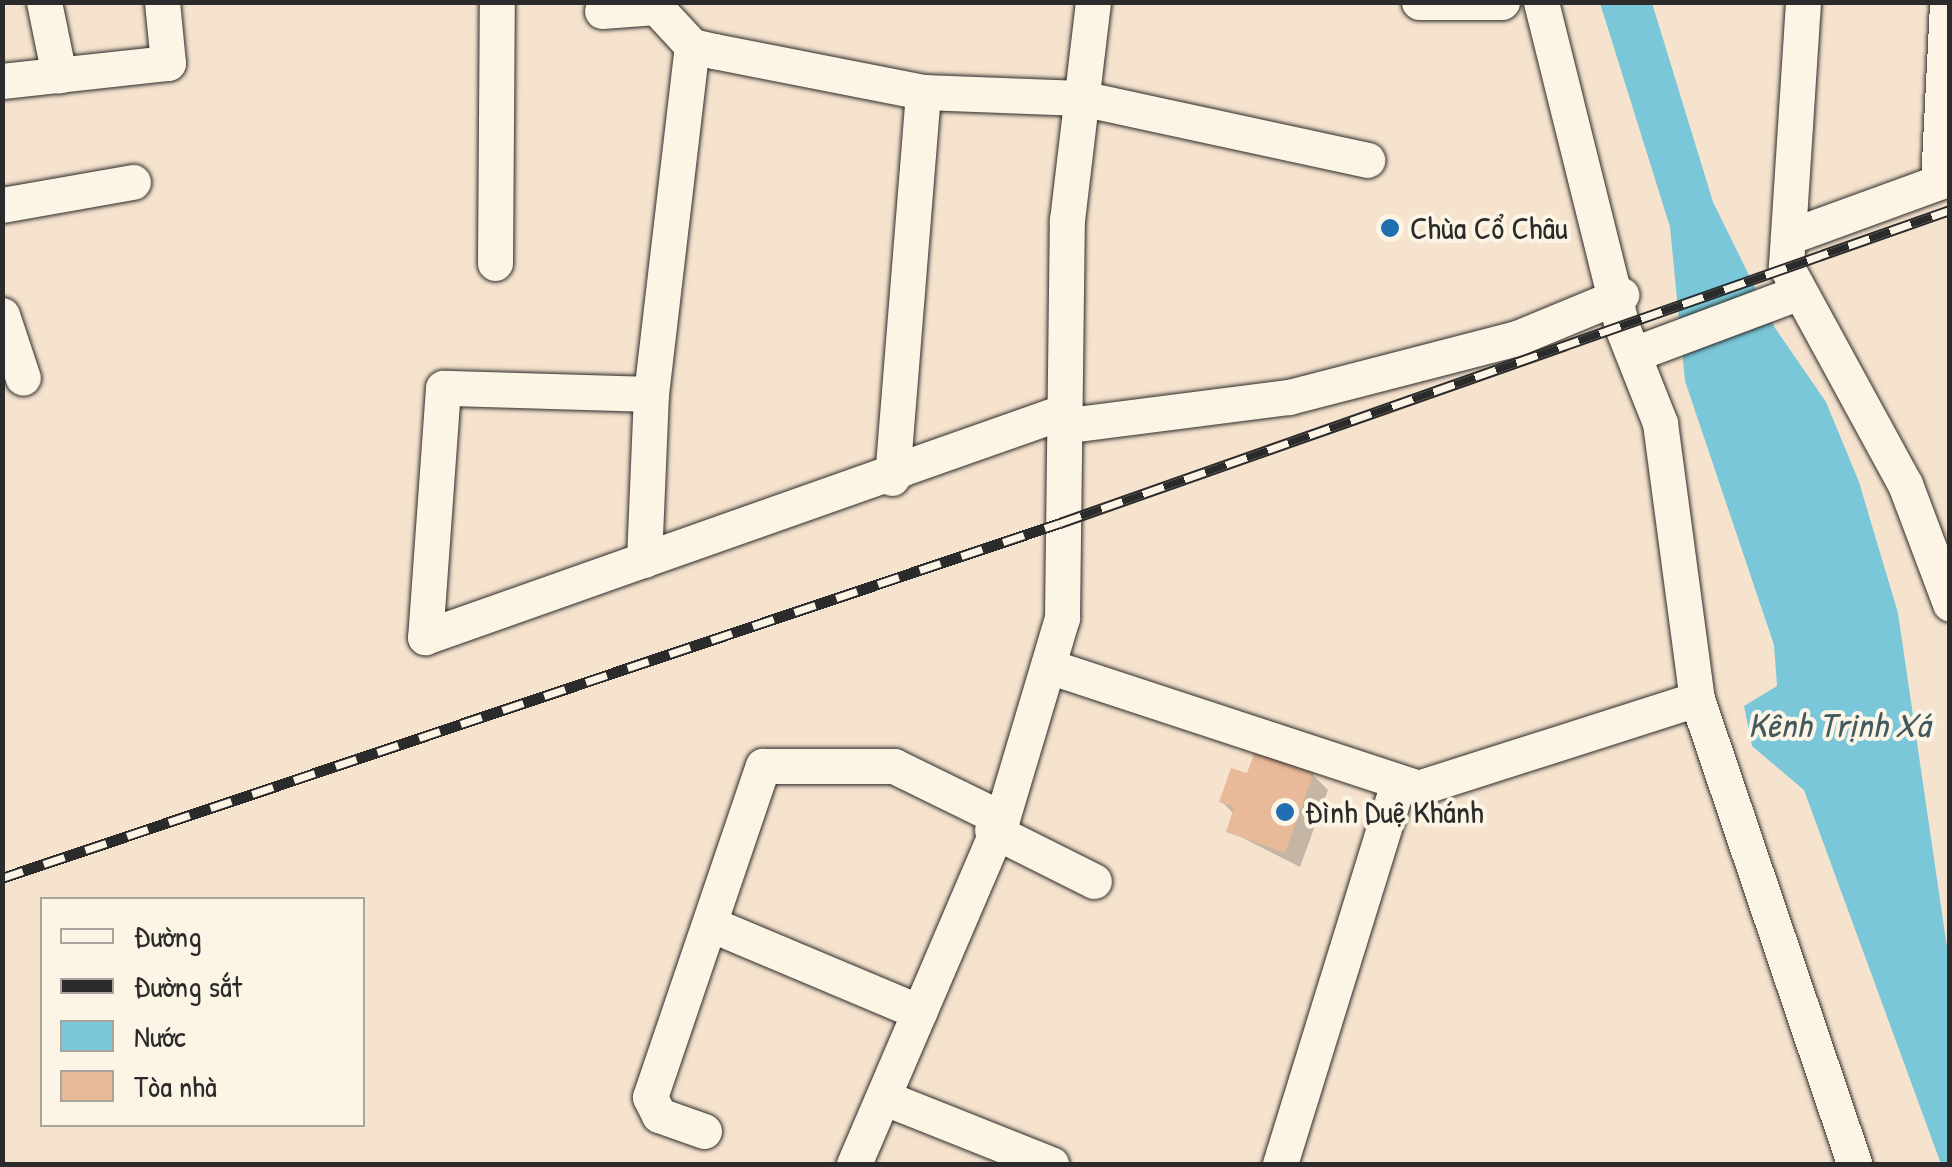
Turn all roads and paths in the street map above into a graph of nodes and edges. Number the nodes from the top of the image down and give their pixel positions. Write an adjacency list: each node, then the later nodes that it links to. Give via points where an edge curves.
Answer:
1 (44, 2): 12 (street)
2 (162, 2): 12 (street, via 168,63)
3 (496, 2): 21 (street)
4 (1092, 2): 15 (street)
5 (1418, 2): 6 (street)
6 (1502, 2)
7 (1540, 2): 23 (street)
8 (1803, 2): 20 (street)
9 (1947, 2): 17 (street)
10 (602, 11): 11 (street, via 656,7)
11 (692, 46): 14 (street); 27 (street)
12 (59, 75): 13 (street)
13 (2, 82)
14 (923, 92): 15 (street); 29 (street)
15 (1082, 98): 16 (street); 28 (street)
16 (1367, 160)
17 (1944, 180): 20 (street)
18 (133, 182): 19 (street)
19 (2, 205)
20 (1788, 237): 22 (street)
21 (495, 263)
22 (1796, 293): 25 (street); 31 (street, via 1905,484)
23 (1621, 296): 25 (street); 28 (street, via 1517,338 1289,397)
24 (2, 314): 26 (street)
25 (1634, 354): 33 (street, via 1660,423)
26 (23, 378)
27 (652, 394): 30 (street); 30 (street, via 443,388 425,637)
28 (1062, 419): 29 (street); 32 (street, via 1062,618)
29 (892, 478): 30 (street)
30 (644, 560)
31 (1950, 604)
32 (1052, 667): 34 (street); 35 (street)
33 (1697, 699): 34 (street, via 1418,788); 44 (street)
34 (1397, 786): 43 (street)
35 (997, 824): 36 (street); 37 (street, via 894,766 762,766); 38 (street)
36 (1094, 881)
37 (710, 924): 38 (street); 40 (street, via 650,1097 659,1114)
38 (919, 1012): 39 (street)
39 (884, 1098): 41 (street); 42 (street)
40 (704, 1131)
41 (854, 1164)
42 (1051, 1164)
43 (1280, 1164)
44 (1854, 1164)

